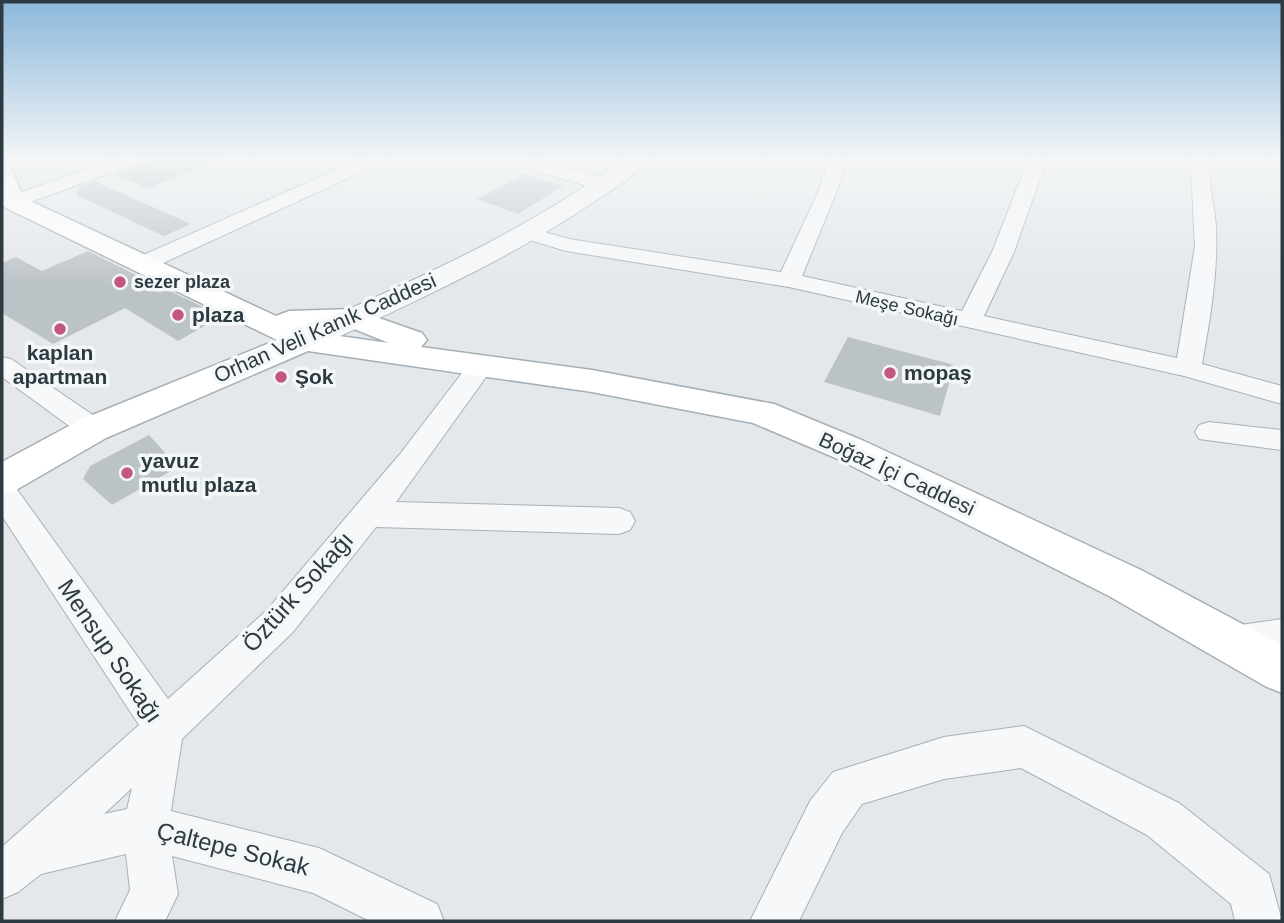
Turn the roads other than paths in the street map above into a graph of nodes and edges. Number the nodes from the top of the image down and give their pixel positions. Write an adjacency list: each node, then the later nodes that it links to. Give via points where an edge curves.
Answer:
1 (282, 201): 8 (street)
2 (580, 201): 7 (street, Orhan Veli Kanık Caddesi)
3 (824, 201): 9 (street)
4 (1022, 201): 12 (street)
5 (1201, 201): 16 (street, via 1206,226 1200,305)
6 (13, 202): 8 (main road)
7 (530, 234): 9 (street, Meşe Sokağı, via 566,245); 10 (street, Orhan Veli Kanık Caddesi)
8 (140, 265): 11 (main road)
9 (789, 281): 12 (street, Meşe Sokağı)
10 (353, 318): 11 (main road); 13 (street, Orhan Veli Kanık Caddesi); 15 (main road)
11 (260, 321): 13 (main road)
12 (969, 322): 16 (street, Meşe Sokağı)
13 (304, 341): 15 (main road); 18 (main road, Orhan Veli Kanık Caddesi)
14 (2, 365): 18 (street)
15 (481, 366): 23 (street, Öztürk Sokağı); 26 (main road, Boğaz İçi Caddesi, via 761,412 1101,571)
16 (1188, 369): 17 (street, Meşe Sokağı)
17 (1282, 395)
18 (93, 429): 21 (main road, Orhan Veli Kanık Caddesi)
19 (1209, 432): 20 (street)
20 (1282, 440)
21 (2, 480)
22 (2, 492): 28 (street, Mensup Sokağı)
23 (368, 514): 24 (street); 28 (street, Öztürk Sokağı, via 280,621)
24 (619, 521)
25 (1282, 635): 26 (street)
26 (1234, 643): 27 (main road, Boğaz İçi Caddesi)
27 (1282, 670)
28 (164, 727): 29 (street, Mensup Sokağı); 30 (street, Öztürk Sokağı)
29 (146, 827): 30 (street, Çaltepe Sokak); 31 (street, Mensup Sokağı, via 154,894); 32 (street, Çaltepe Sokak, via 319,871)
30 (16, 865)
31 (139, 921)
32 (420, 921)
33 (774, 921): 34 (street, via 826,817 848,787 944,758 1024,747 1163,819 1252,891)
34 (1259, 921)

